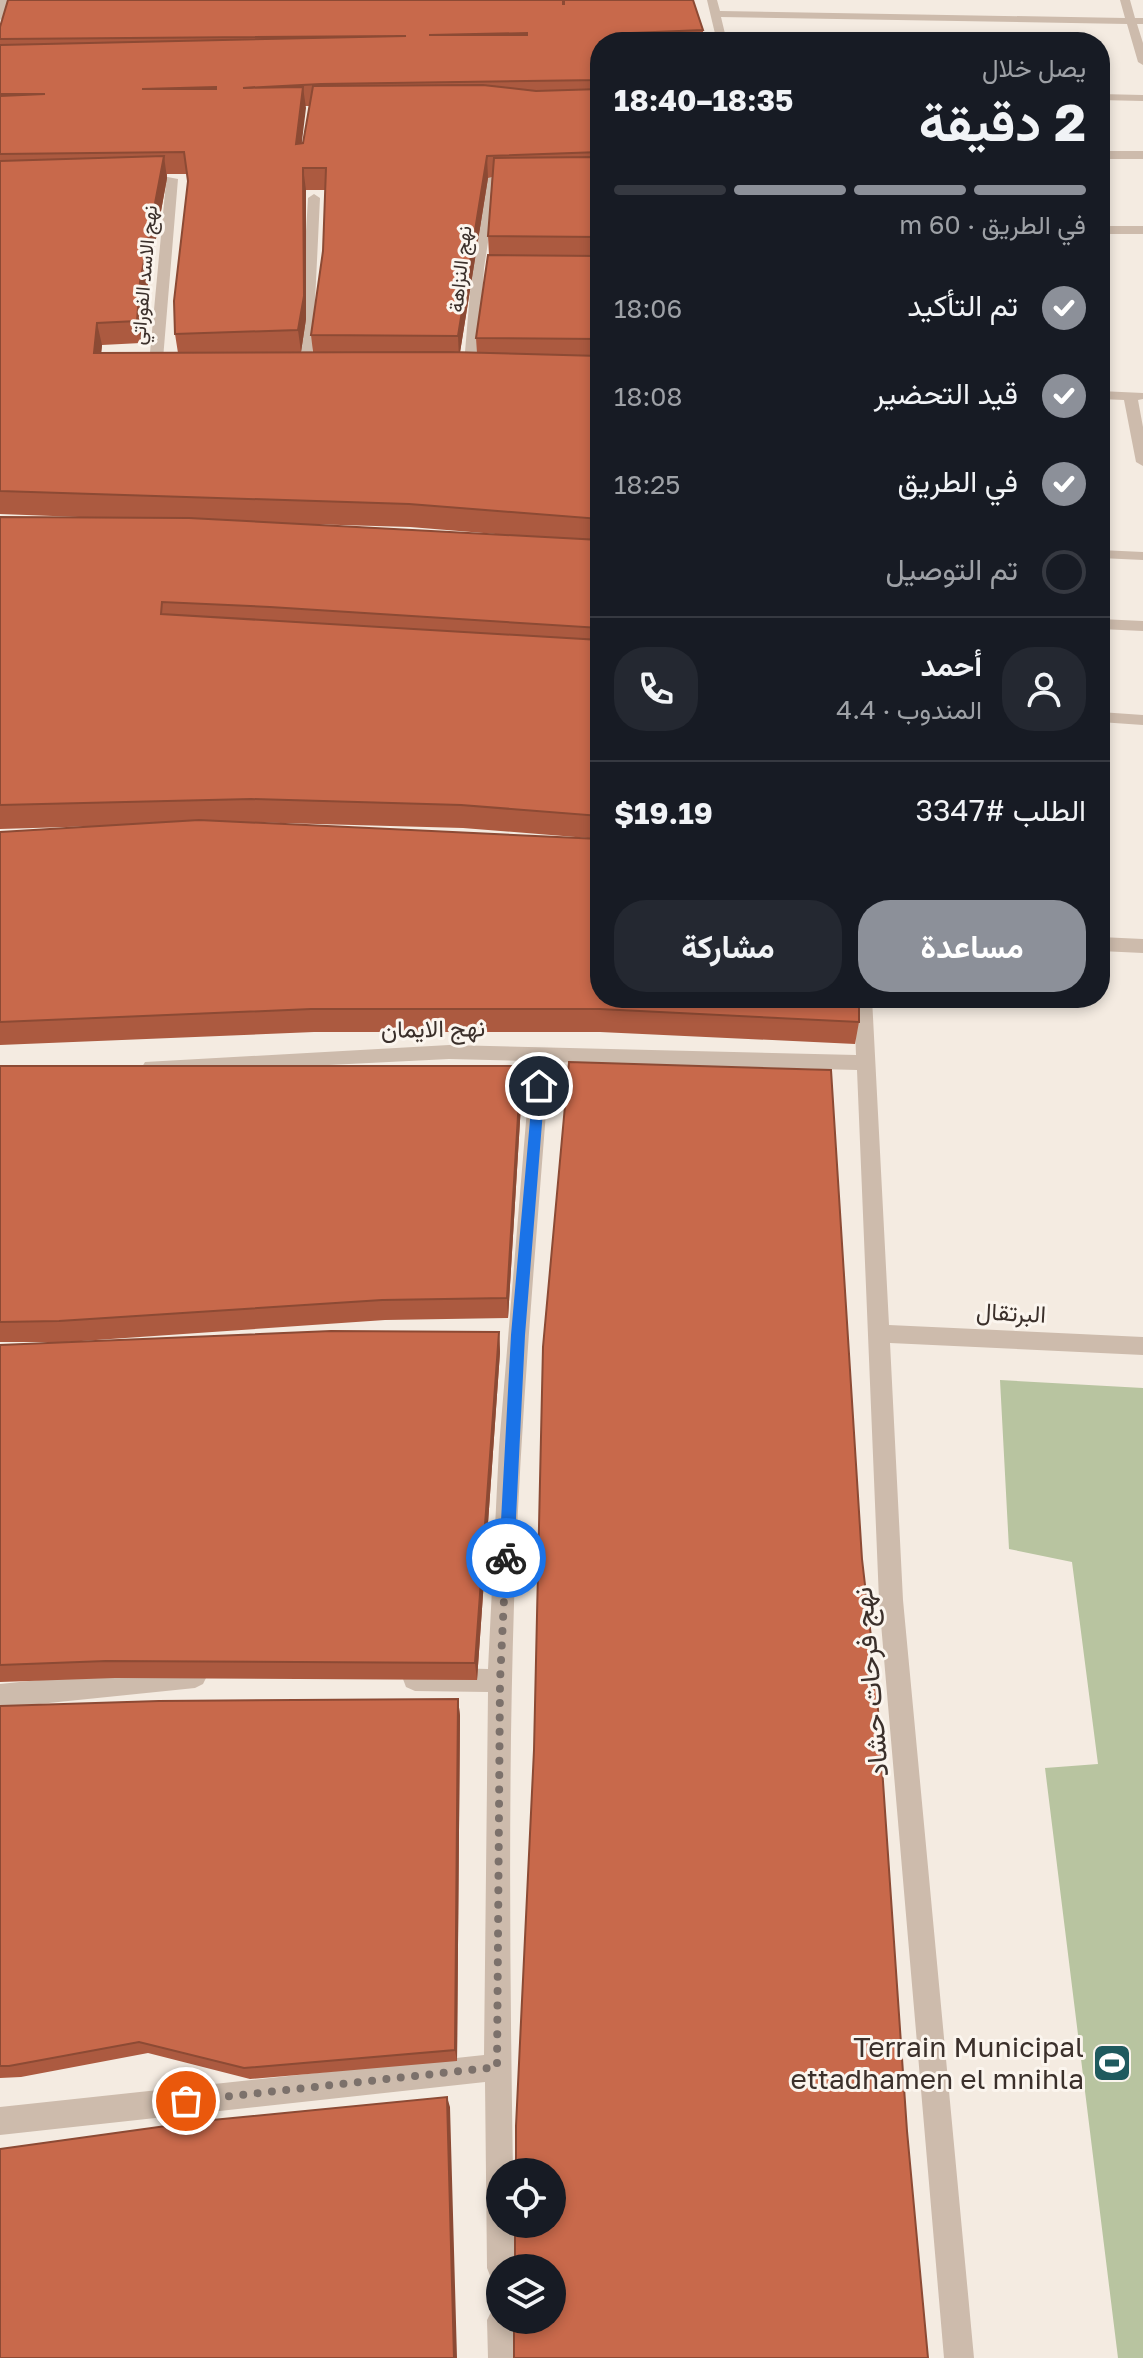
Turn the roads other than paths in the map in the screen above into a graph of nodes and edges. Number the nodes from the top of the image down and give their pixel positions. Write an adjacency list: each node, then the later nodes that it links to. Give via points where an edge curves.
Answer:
1 (3, 0): 2 (street); 6 (street)
2 (15, 0)
3 (712, 0): 5 (street)
4 (1125, 0): 7 (street)
5 (715, 14): 7 (street); 9 (street)
6 (0, 17)
7 (1130, 20): 8 (street); 10 (street)
8 (1143, 21)
9 (720, 32)
10 (1143, 62)
11 (1110, 97): 12 (street)
12 (1143, 98)
13 (1110, 155): 14 (street)
14 (1143, 155)
15 (133, 176): 24 (street, نهج الاسد الفوراتي, via 172,179 149,363)
16 (473, 178): 17 (street)
17 (492, 178): 18 (street); 22 (street, نهج النزاهة)
18 (508, 178)
19 (314, 198): 25 (street, via 298,364)
20 (1110, 230): 21 (street)
21 (1143, 230)
22 (478, 268): 23 (street); 26 (street, نهج النزاهة, via 478,365)
23 (493, 268)
24 (186, 363)
25 (320, 364)
26 (456, 364)
27 (1110, 395): 28 (street)
28 (1136, 396): 29 (street)
29 (1143, 462)
30 (1110, 554): 31 (street)
31 (1143, 556)
32 (1110, 624): 33 (street)
33 (1143, 626)
34 (1110, 718): 35 (street)
35 (1143, 720)
36 (1110, 944): 37 (street)
37 (1143, 946)
38 (864, 1008): 40 (street, نهج فرحات حشاد)
39 (541, 1055): 40 (street, نهج الايمان); 41 (street, نهج الايمان, via 449,1052); 46 (street, via 510,1335)
40 (868, 1063): 42 (street, نهج فرحات حشاد)
41 (125, 1068)
42 (877, 1333): 43 (street, البرتقال); 53 (street, نهج فرحات حشاد, via 891,1600)
43 (1143, 1346)
44 (224, 1677): 47 (street)
45 (393, 1679): 46 (street)
46 (500, 1681): 48 (street)
47 (0, 1696)
48 (497, 2067): 49 (street); 50 (street)
49 (0, 2121)
50 (501, 2254)
51 (502, 2334): 52 (street)
52 (503, 2358)
53 (959, 2358)

